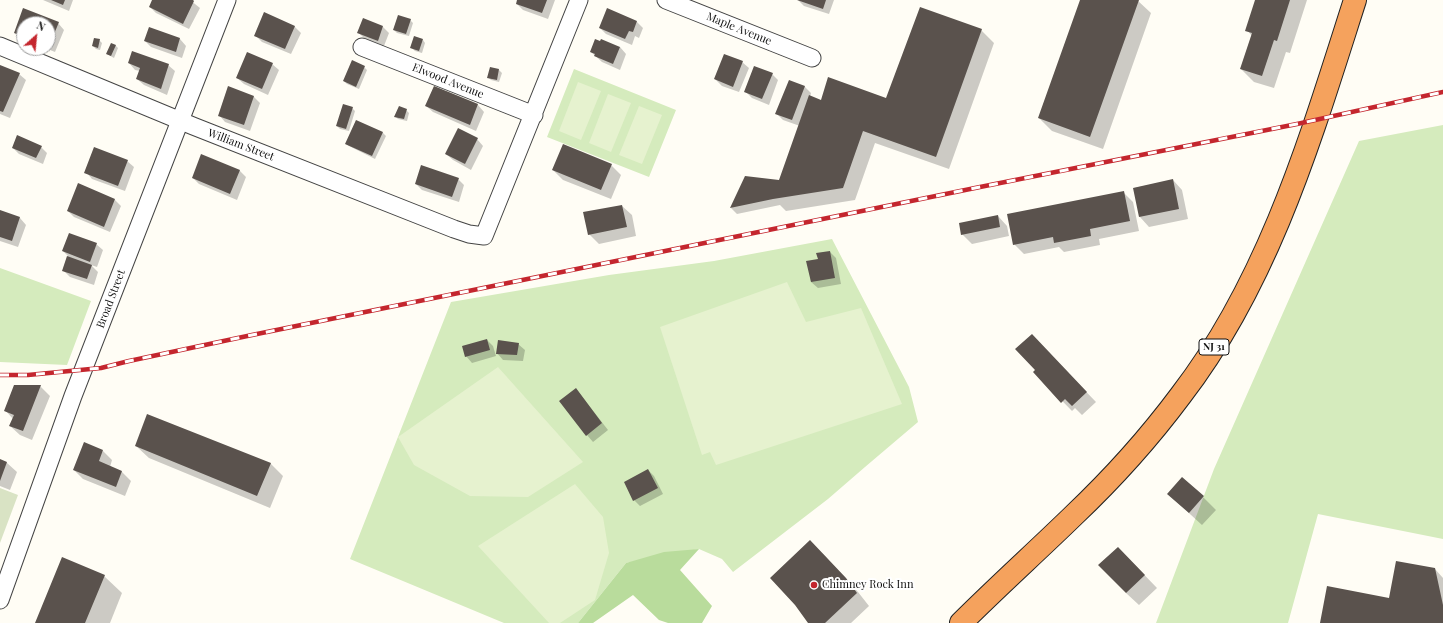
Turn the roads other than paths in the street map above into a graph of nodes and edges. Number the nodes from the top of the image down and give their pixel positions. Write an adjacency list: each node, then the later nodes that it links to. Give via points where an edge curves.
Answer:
1 (227, 0): 9 (street, Broad Street)
2 (579, 0): 8 (street)
3 (666, 0): 7 (street, Maple Avenue)
4 (1355, 0): 11 (highway, NJ 31, via 1313,130 1283,212 1266,252 1205,362 1130,458 1073,517)
5 (0, 46): 9 (street, William Street)
6 (362, 46): 8 (street, Elwood Avenue)
7 (812, 58)
8 (534, 114): 9 (street, William Street, via 484,236 469,234)
9 (180, 121): 10 (street, Broad Street, via 63,423)
10 (0, 600)
11 (961, 623)

